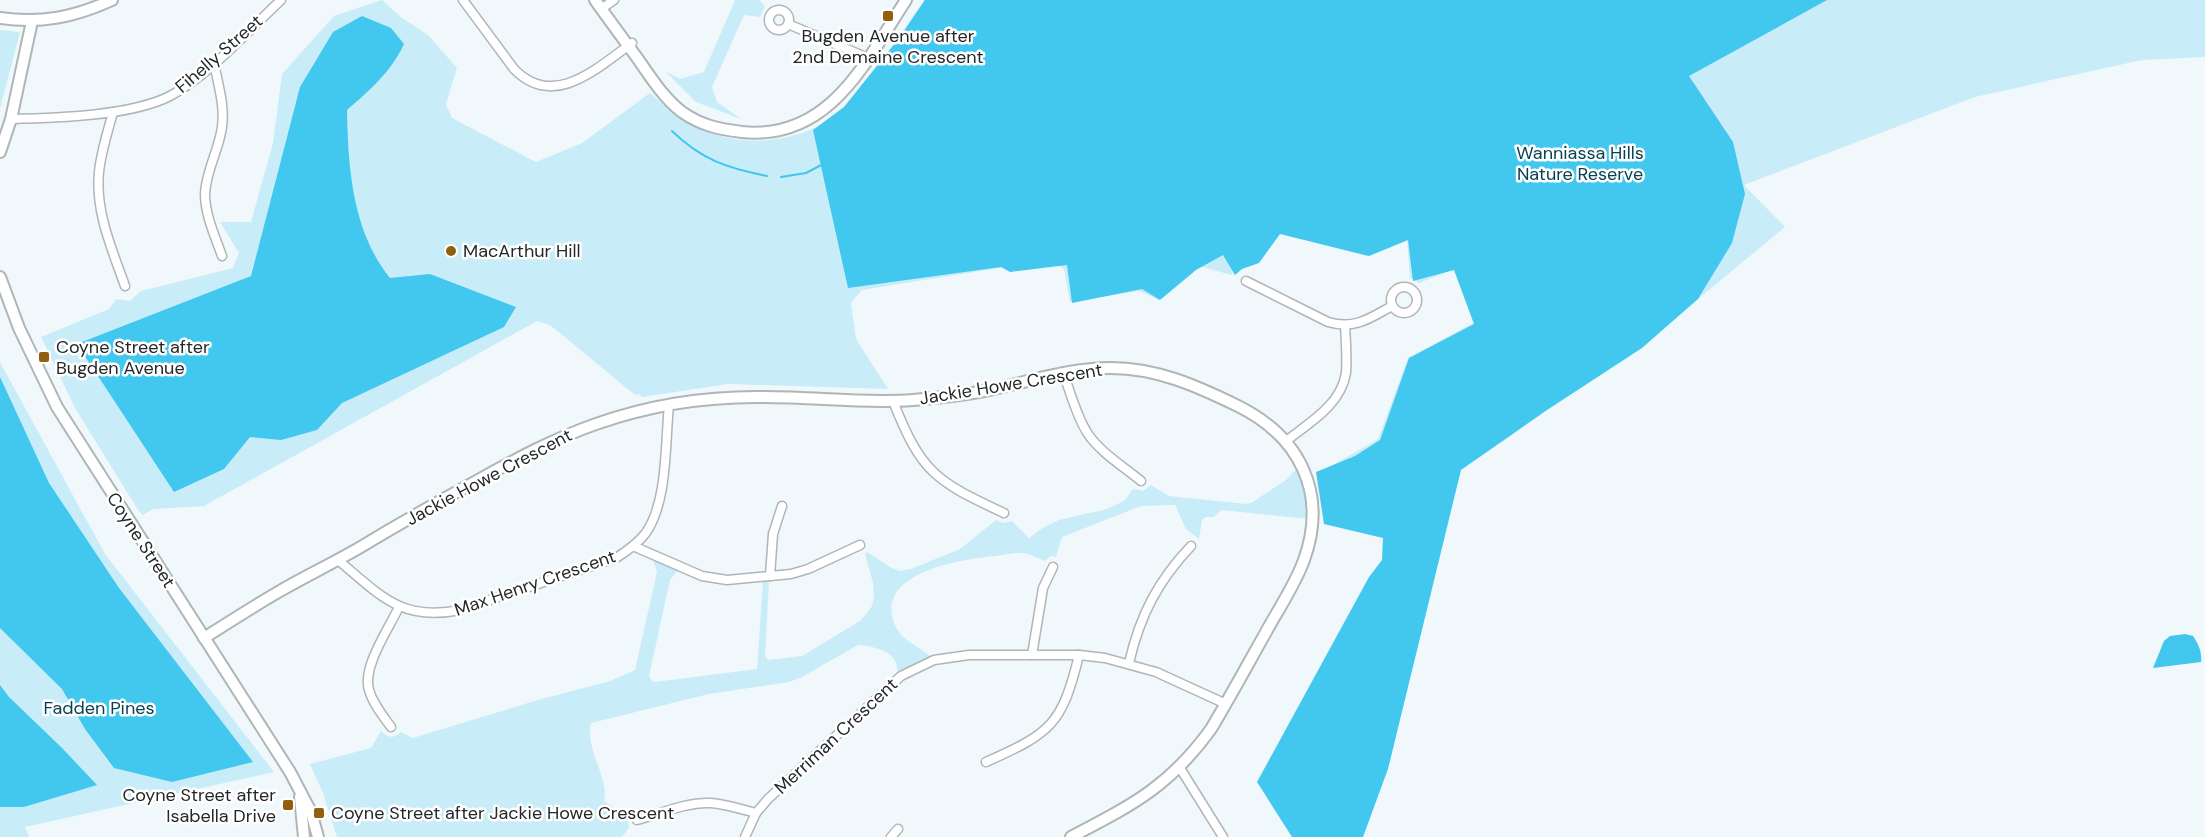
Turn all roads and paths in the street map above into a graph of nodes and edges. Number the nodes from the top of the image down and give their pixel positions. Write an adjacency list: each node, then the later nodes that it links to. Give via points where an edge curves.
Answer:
1 (112, 0): 7 (street, via 79,14)
2 (281, 0): 11 (street, Fihelly Street)
3 (463, 0): 9 (street, via 514,69 539,85 579,80)
4 (906, 0): 10 (street)
5 (603, 3): 9 (street)
6 (0, 18): 7 (street)
7 (32, 21): 13 (street)
8 (788, 24): 10 (street)
9 (630, 44): 10 (street, via 663,90 685,107 735,131 784,129 812,118 843,94)
10 (868, 58)
11 (214, 63): 12 (street, Fihelly Street, via 171,95 132,110); 15 (street, via 222,127 207,175 206,200)
12 (113, 112): 13 (street, Fihelly Street); 18 (street, via 101,162 99,192 103,222)
13 (11, 118): 14 (street)
14 (0, 152)
15 (222, 256)
16 (0, 278): 35 (street, Coyne Street, via 57,407)
17 (1246, 281): 20 (street, via 1328,322)
18 (125, 286)
19 (1392, 306): 20 (street)
20 (1345, 326): 24 (street, via 1346,370 1337,396)
21 (1063, 373): 22 (street, Jackie Howe Crescent, via 980,392); 24 (street, Jackie Howe Crescent, via 1111,368 1180,380 1252,413); 25 (street, via 1087,433)
22 (893, 401): 23 (street, Jackie Howe Crescent, via 758,397); 27 (street, via 914,450 934,474 959,492)
23 (669, 405): 29 (street, Max Henry Crescent, via 659,505 649,527); 31 (street, Jackie Howe Crescent, via 613,418 559,438)
24 (1286, 441): 39 (street, Jackie Howe Crescent, via 1302,465 1311,492 1310,541 1299,571)
25 (1141, 481)
26 (782, 506): 33 (street, via 773,534)
27 (1004, 513)
28 (860, 545): 33 (street, via 808,569)
29 (633, 546): 33 (street, via 710,578); 34 (street, Max Henry Crescent, via 603,563 460,610 436,614)
30 (1191, 546): 38 (street, via 1170,568 1143,615)
31 (338, 560): 34 (street, Max Henry Crescent); 35 (street, Jackie Howe Crescent)
32 (1053, 567): 36 (street, via 1043,588)
33 (770, 576)
34 (399, 607): 40 (street, via 367,679 373,701)
35 (204, 638): 43 (street, Coyne Street)
36 (1032, 655): 37 (street, Merriman Crescent); 44 (street, Merriman Crescent, via 952,656 909,671 887,687)
37 (1079, 655): 38 (street, Merriman Crescent); 41 (street, via 1070,691 1056,718 1031,741)
38 (1129, 663): 39 (street, Merriman Crescent)
39 (1226, 704): 42 (street, Jackie Howe Crescent)
40 (391, 727)
41 (986, 762)
42 (1180, 768): 51 (street, Jackie Howe Crescent, via 1145,797); 52 (street)
43 (298, 789): 47 (street, Coyne Street); 48 (street, Coyne Street, via 311,812)
44 (756, 813): 45 (street, via 707,803); 49 (street, Merriman Crescent)
45 (637, 820)
46 (898, 829): 50 (street)
47 (304, 837)
48 (318, 837)
49 (745, 837)
50 (891, 837)
51 (1071, 837)
52 (1223, 837)

